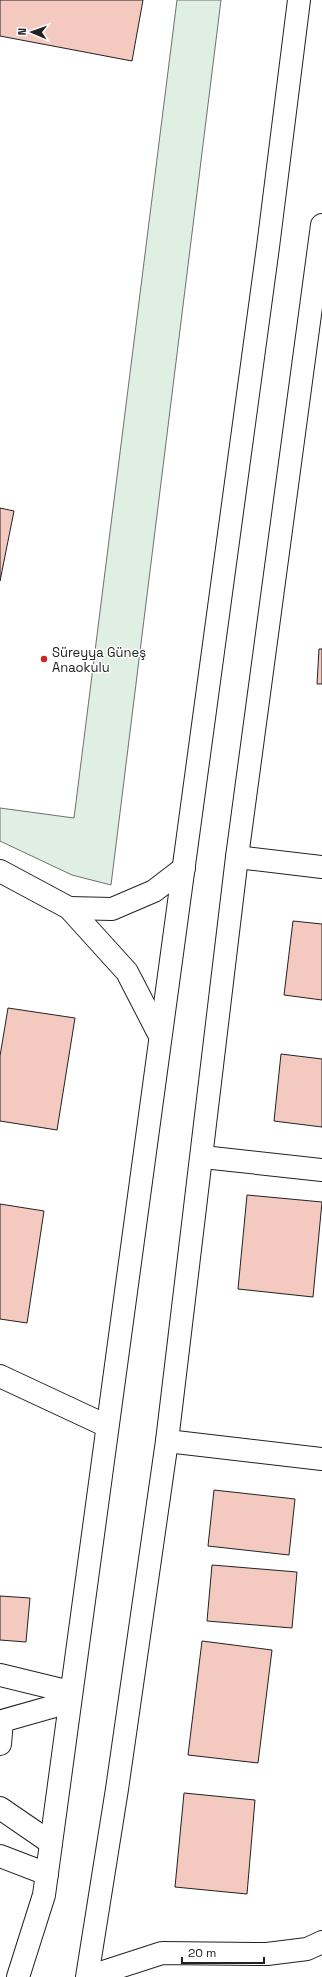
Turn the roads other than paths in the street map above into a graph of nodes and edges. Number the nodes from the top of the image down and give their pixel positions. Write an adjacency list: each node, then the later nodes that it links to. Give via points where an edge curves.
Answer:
1 (299, 0): 5 (main road)
2 (321, 236): 3 (main road)
3 (237, 857): 4 (main road); 9 (main road)
4 (322, 867)
5 (184, 868): 7 (main road, via 154,891 112,909); 8 (main road)
6 (0, 871): 7 (main road)
7 (69, 908): 8 (main road, via 127,972)
8 (160, 1036): 12 (main road)
9 (202, 1157): 10 (main road); 13 (main road)
10 (322, 1170)
11 (0, 1376): 12 (main road)
12 (107, 1426): 16 (main road)
13 (167, 1441): 14 (main road); 24 (main road)
14 (322, 1459)
15 (0, 1675): 16 (main road)
16 (70, 1697): 17 (main road, via 2,1721); 19 (main road)
17 (0, 1744)
18 (0, 1808): 19 (main road)
19 (51, 1843): 21 (main road)
20 (0, 1856): 21 (main road)
21 (47, 1874): 23 (main road, via 44,1896)
22 (322, 1942): 24 (main road, via 307,1950 267,1954 162,1953)
23 (18, 1977)
24 (88, 1977)

